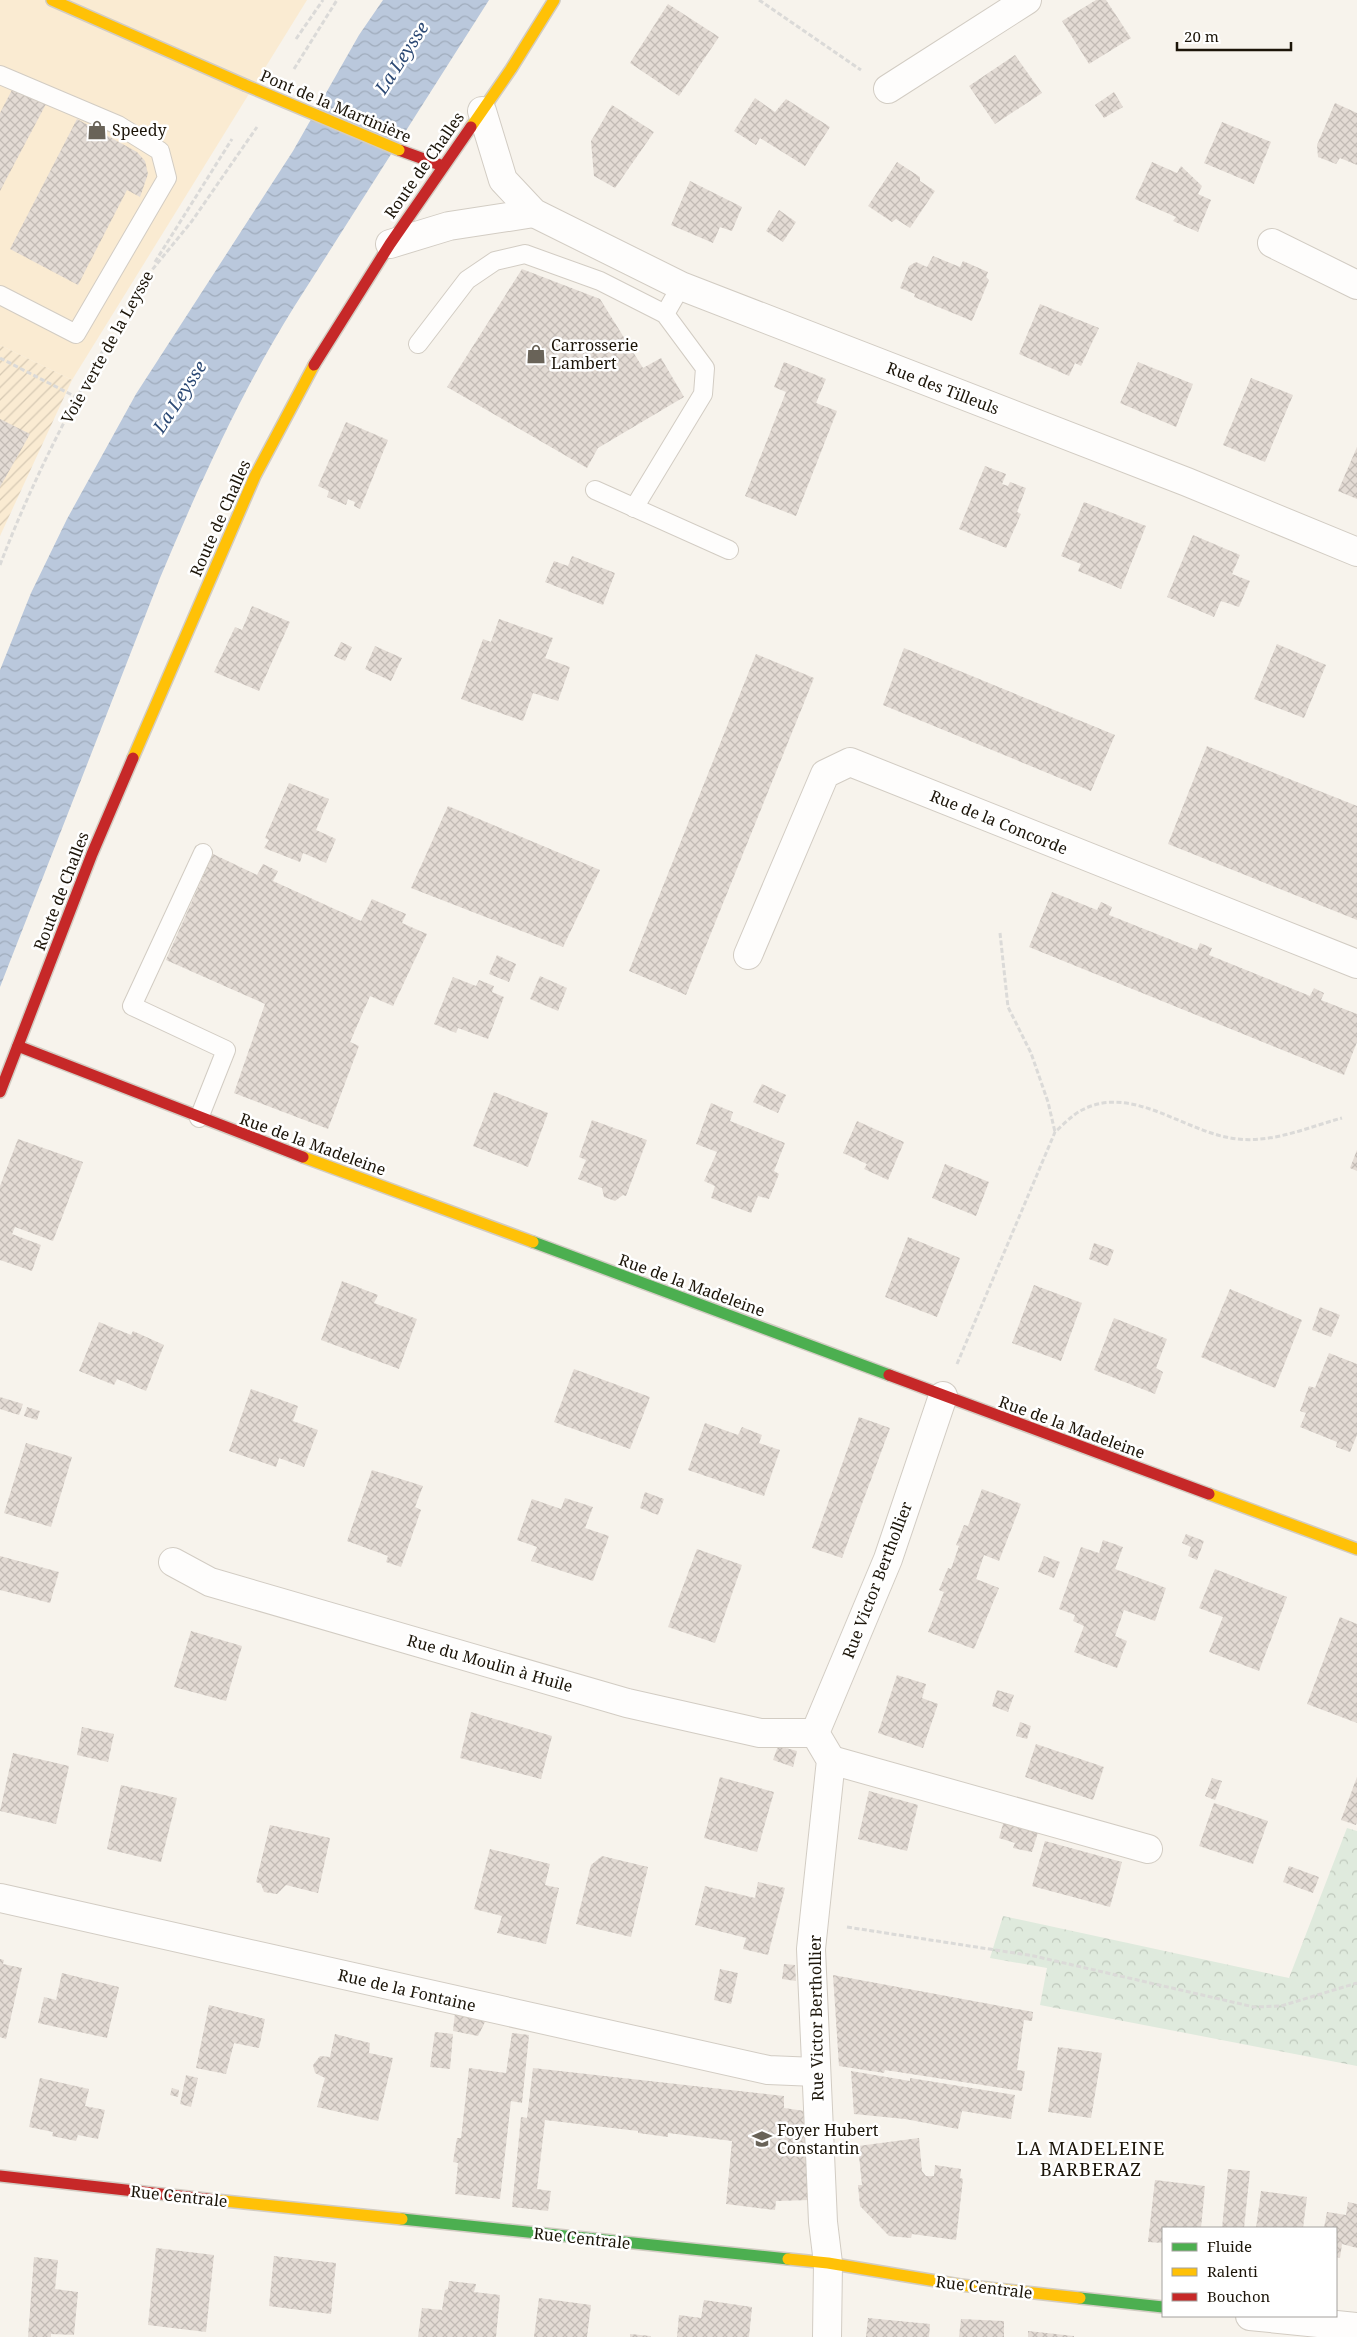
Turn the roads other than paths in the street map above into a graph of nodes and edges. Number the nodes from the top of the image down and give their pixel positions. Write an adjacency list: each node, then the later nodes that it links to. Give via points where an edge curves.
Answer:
1 (52, 0): 7 (street, Pont de la Martinière, bridge, via 245,86)
2 (554, 0): 6 (street, Route de Challes)
3 (1027, 0): 5 (street)
4 (0, 75): 13 (lane, via 118,125 160,151 167,178 76,334)
5 (888, 89)
6 (482, 111): 7 (street, Route de Challes); 8 (street, Rue des Tilleuls, via 503,180)
7 (442, 166): 10 (street, Route de Challes)
8 (534, 213): 10 (street, via 449,226); 12 (street, Rue des Tilleuls)
9 (1272, 242): 11 (street)
10 (390, 244): 23 (street, Route de Challes, via 325,345 255,476 92,854)
11 (1357, 285)
12 (681, 286): 14 (lane); 19 (street, Rue des Tilleuls)
13 (0, 295)
14 (665, 314): 15 (lane, via 600,281 525,254 495,261 467,280); 17 (lane, via 705,368 702,394)
15 (418, 344)
16 (595, 490): 17 (lane)
17 (634, 508): 18 (lane)
18 (729, 550)
19 (1357, 552)
20 (203, 853): 25 (lane, via 132,1006 226,1050)
21 (748, 955): 22 (street, Rue de la Concorde, via 825,774 850,762)
22 (1357, 964)
23 (18, 1046): 24 (street, Route de Challes); 25 (street, Rue de la Madeleine)
24 (0, 1092)
25 (199, 1118): 26 (street, Rue de la Madeleine)
26 (943, 1396): 27 (street, Rue de la Madeleine); 29 (street, Rue Victor Berthollier, via 888,1559)
27 (1357, 1550)
28 (173, 1562): 29 (street, Rue du Moulin à Huile, via 210,1582 627,1703 760,1733)
29 (815, 1733): 30 (street)
30 (831, 1760): 31 (street); 33 (street, Rue Victor Berthollier, via 811,1949)
31 (1148, 1849)
32 (0, 1898): 33 (street, Rue de la Fontaine, via 768,2070)
33 (816, 2072): 35 (street, Rue Victor Berthollier)
34 (0, 2176): 35 (street, Rue Centrale)
35 (828, 2263): 36 (street, Rue Centrale, via 960,2285); 39 (street, Rue Victor Berthollier)
36 (1162, 2306)
37 (1260, 2317): 38 (street)
38 (1357, 2327)
39 (827, 2337)

